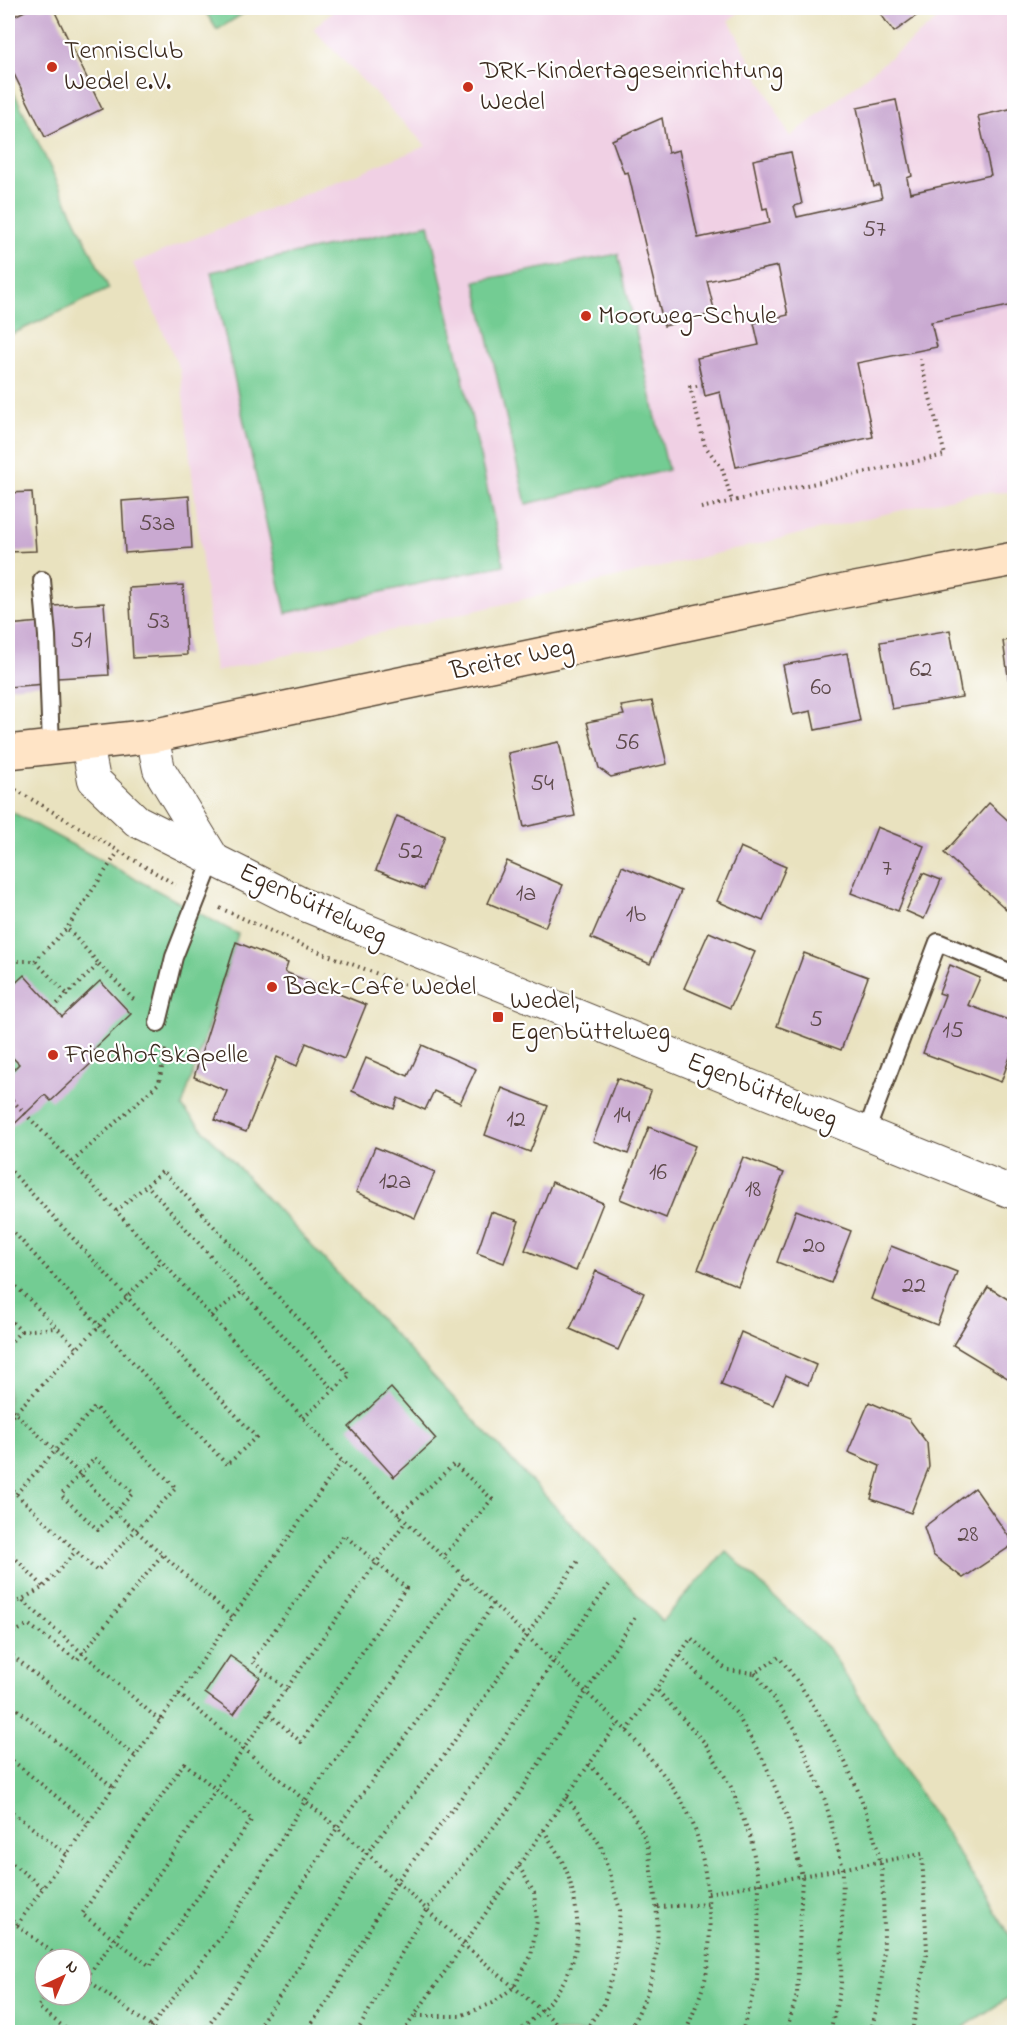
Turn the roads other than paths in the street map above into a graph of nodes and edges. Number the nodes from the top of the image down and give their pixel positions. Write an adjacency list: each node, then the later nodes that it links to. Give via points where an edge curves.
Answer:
1 (1014, 559): 3 (street, Breiter Weg)
2 (42, 580): 5 (lane)
3 (152, 736): 4 (street, Breiter Weg); 7 (street, Egenbüttelweg, via 159,769)
4 (87, 744): 5 (street, Breiter Weg); 7 (street, Egenbüttelweg, via 94,780 137,821)
5 (51, 747): 6 (street, Breiter Weg)
6 (8, 752)
7 (213, 858): 9 (lane, via 174,957); 10 (street, Egenbüttelweg, via 302,903)
8 (1014, 974): 10 (lane, via 938,942)
9 (158, 1023)
10 (866, 1132): 11 (street, Egenbüttelweg)
11 (1014, 1193)

